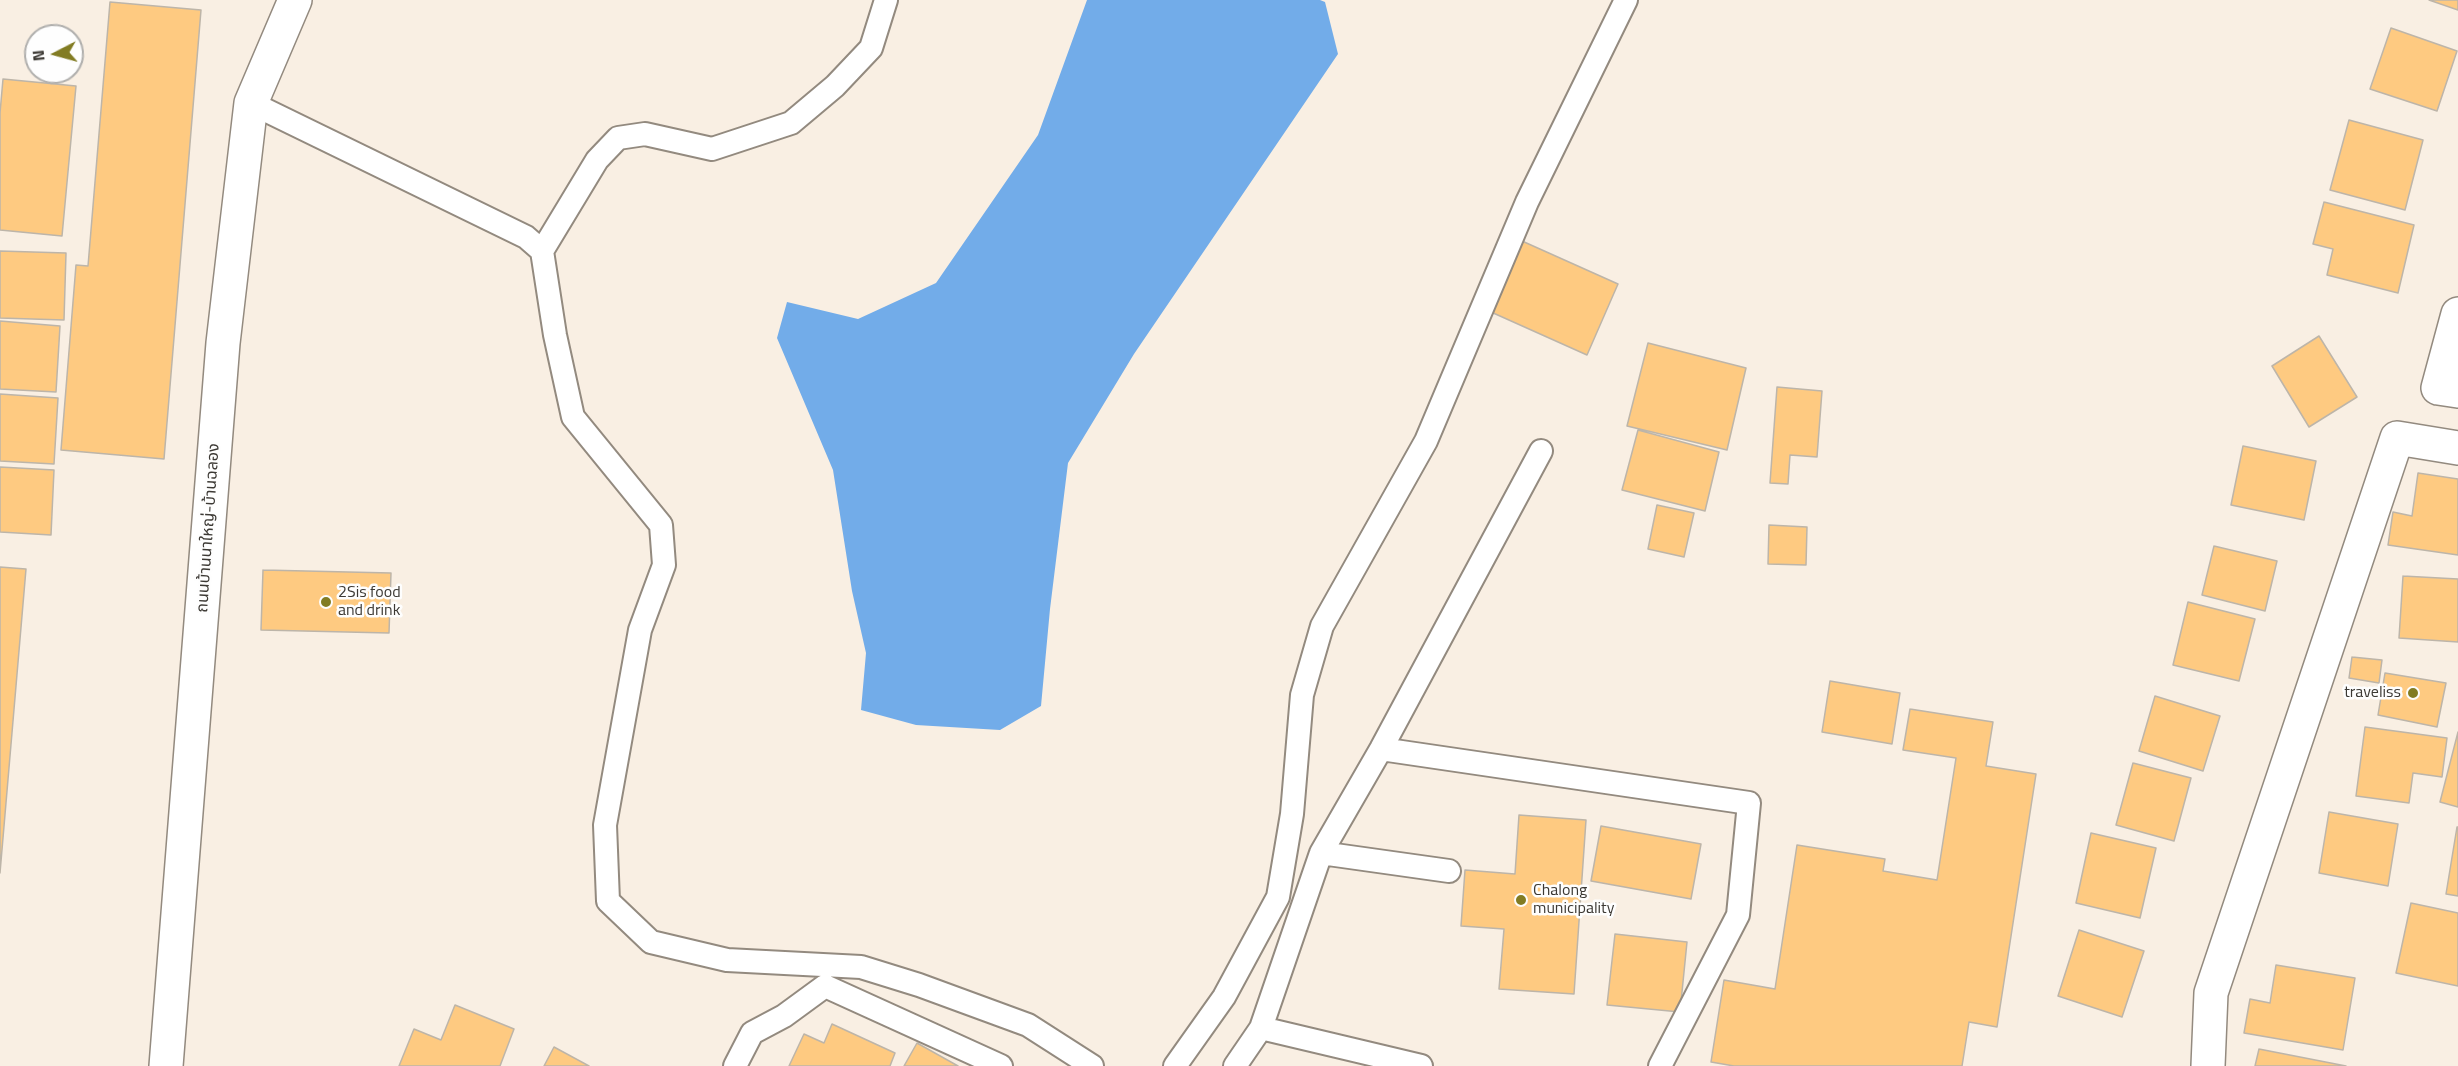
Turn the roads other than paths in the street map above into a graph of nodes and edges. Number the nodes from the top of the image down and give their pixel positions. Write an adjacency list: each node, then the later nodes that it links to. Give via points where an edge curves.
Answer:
1 (295, 0): 4 (street, ถนนบ้านนาใหญ่-บ้านฉลอง)
2 (886, 0): 5 (lane, via 871,48 835,86 791,123 711,149 645,134 618,138 597,160)
3 (1626, 0): 18 (lane, via 1527,202 1426,441 1322,626 1302,695 1292,814 1278,897 1224,997)
4 (251, 104): 5 (lane, via 526,237); 14 (street, ถนนบ้านนาใหญ่-บ้านฉลอง, via 223,343)
5 (542, 251): 17 (lane, via 573,417 661,525 664,565 640,630 605,825 608,901 651,942 727,960 861,967 1028,1025)
6 (2458, 314): 7 (street, via 2438,388)
7 (2458, 391)
8 (2458, 448): 22 (street, via 2397,438 2211,993)
9 (1541, 451): 10 (lane)
10 (1381, 749): 11 (lane); 21 (lane, via 1749,803 1738,915)
11 (1321, 854): 12 (lane); 13 (lane)
12 (1449, 872)
13 (1261, 1028): 19 (lane); 20 (lane)
14 (166, 1066)
15 (735, 1066): 16 (lane, via 752,1033 784,1016 825,986)
16 (1001, 1066)
17 (1092, 1066)
18 (1175, 1066)
19 (1235, 1066)
20 (1421, 1066)
21 (1660, 1066)
22 (2208, 1066)

